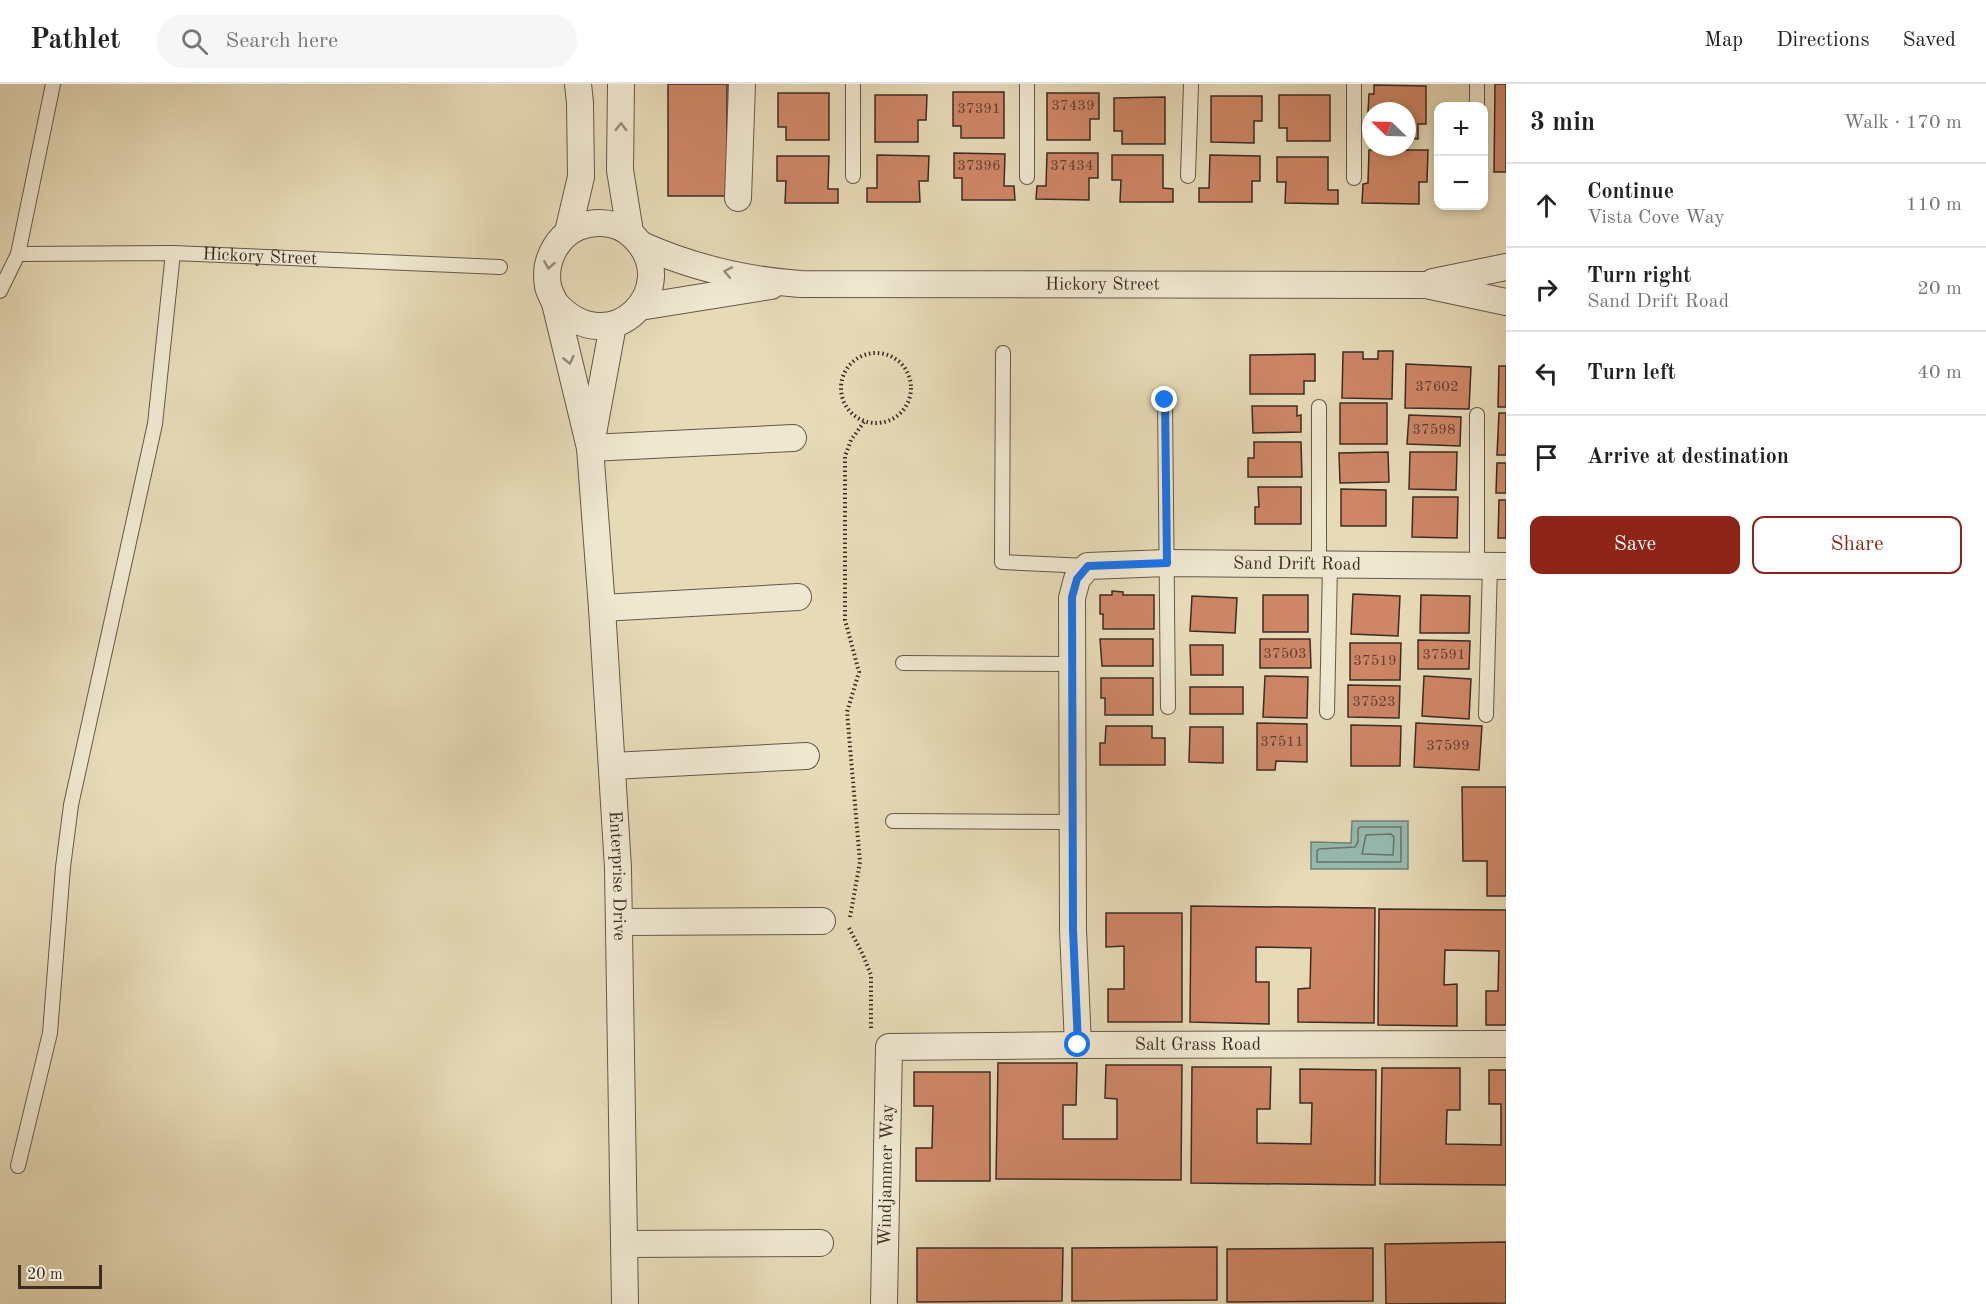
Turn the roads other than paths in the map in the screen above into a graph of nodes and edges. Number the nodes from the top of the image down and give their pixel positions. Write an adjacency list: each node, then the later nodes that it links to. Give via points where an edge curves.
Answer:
1 (53, 84): 19 (lane)
2 (578, 84): 16 (street, via 581,177)
3 (621, 84): 17 (street, one-way to 3, via 620,170)
4 (742, 84): 15 (street)
5 (853, 84): 11 (lane)
6 (1027, 84): 13 (lane)
7 (1191, 84): 12 (lane)
8 (1354, 84): 14 (lane)
9 (1477, 84): 10 (lane)
10 (1477, 102)
11 (853, 176)
12 (1188, 176)
13 (1027, 177)
14 (1354, 178)
15 (738, 198)
16 (568, 232): 17 (street, via 597,222 614,225); 26 (street, one-way to 26, via 550,256 547,271 548,288)
17 (636, 239): 22 (street, Hickory Street, one-way to 17, via 673,259); 27 (street, via 649,260 651,278)
18 (173, 253): 19 (lane, Hickory Street); 20 (lane, Hickory Street); 55 (lane, via 155,424 71,805 50,1033)
19 (18, 254): 24 (lane)
20 (500, 267)
21 (1506, 267): 23 (street, Hickory Street)
22 (786, 283): 23 (street, Hickory Street); 27 (street, Hickory Street)
23 (1423, 285): 25 (street, Hickory Street)
24 (0, 291)
25 (1506, 302)
26 (555, 303): 28 (street, via 566,316 581,324); 34 (street, one-way to 34)
27 (640, 308): 28 (street)
28 (613, 325): 34 (street)
29 (1003, 352): 37 (lane, via 1002,562)
30 (1165, 400): 35 (lane)
31 (1319, 407): 36 (lane)
32 (1477, 415): 38 (lane)
33 (793, 438): 34 (street)
34 (590, 448): 40 (street, Enterprise Drive)
35 (1167, 563): 36 (street, Sand Drift Road); 37 (street, Sand Drift Road); 43 (lane)
36 (1324, 565): 38 (street, Sand Drift Road); 44 (lane)
37 (1088, 566): 42 (street, via 1077,579 1072,597)
38 (1491, 566): 45 (lane)
39 (798, 597): 40 (street)
40 (602, 608): 47 (street, Enterprise Drive)
41 (903, 663): 42 (lane)
42 (1072, 664): 49 (street)
43 (1168, 707)
44 (1327, 712)
45 (1486, 715)
46 (806, 756): 47 (street)
47 (612, 766): 51 (street, Enterprise Drive)
48 (893, 821): 49 (lane)
49 (1072, 822): 53 (street)
50 (822, 921): 51 (street)
51 (619, 922): 57 (street, Enterprise Drive)
52 (1506, 1044): 53 (street, Salt Grass Road)
53 (1078, 1045): 54 (street, Salt Grass Road)
54 (889, 1047): 59 (street, Windjammer Way)
55 (18, 1166)
56 (820, 1243): 57 (street)
57 (625, 1244): 58 (street, Enterprise Drive)
58 (625, 1304)
59 (884, 1304)

